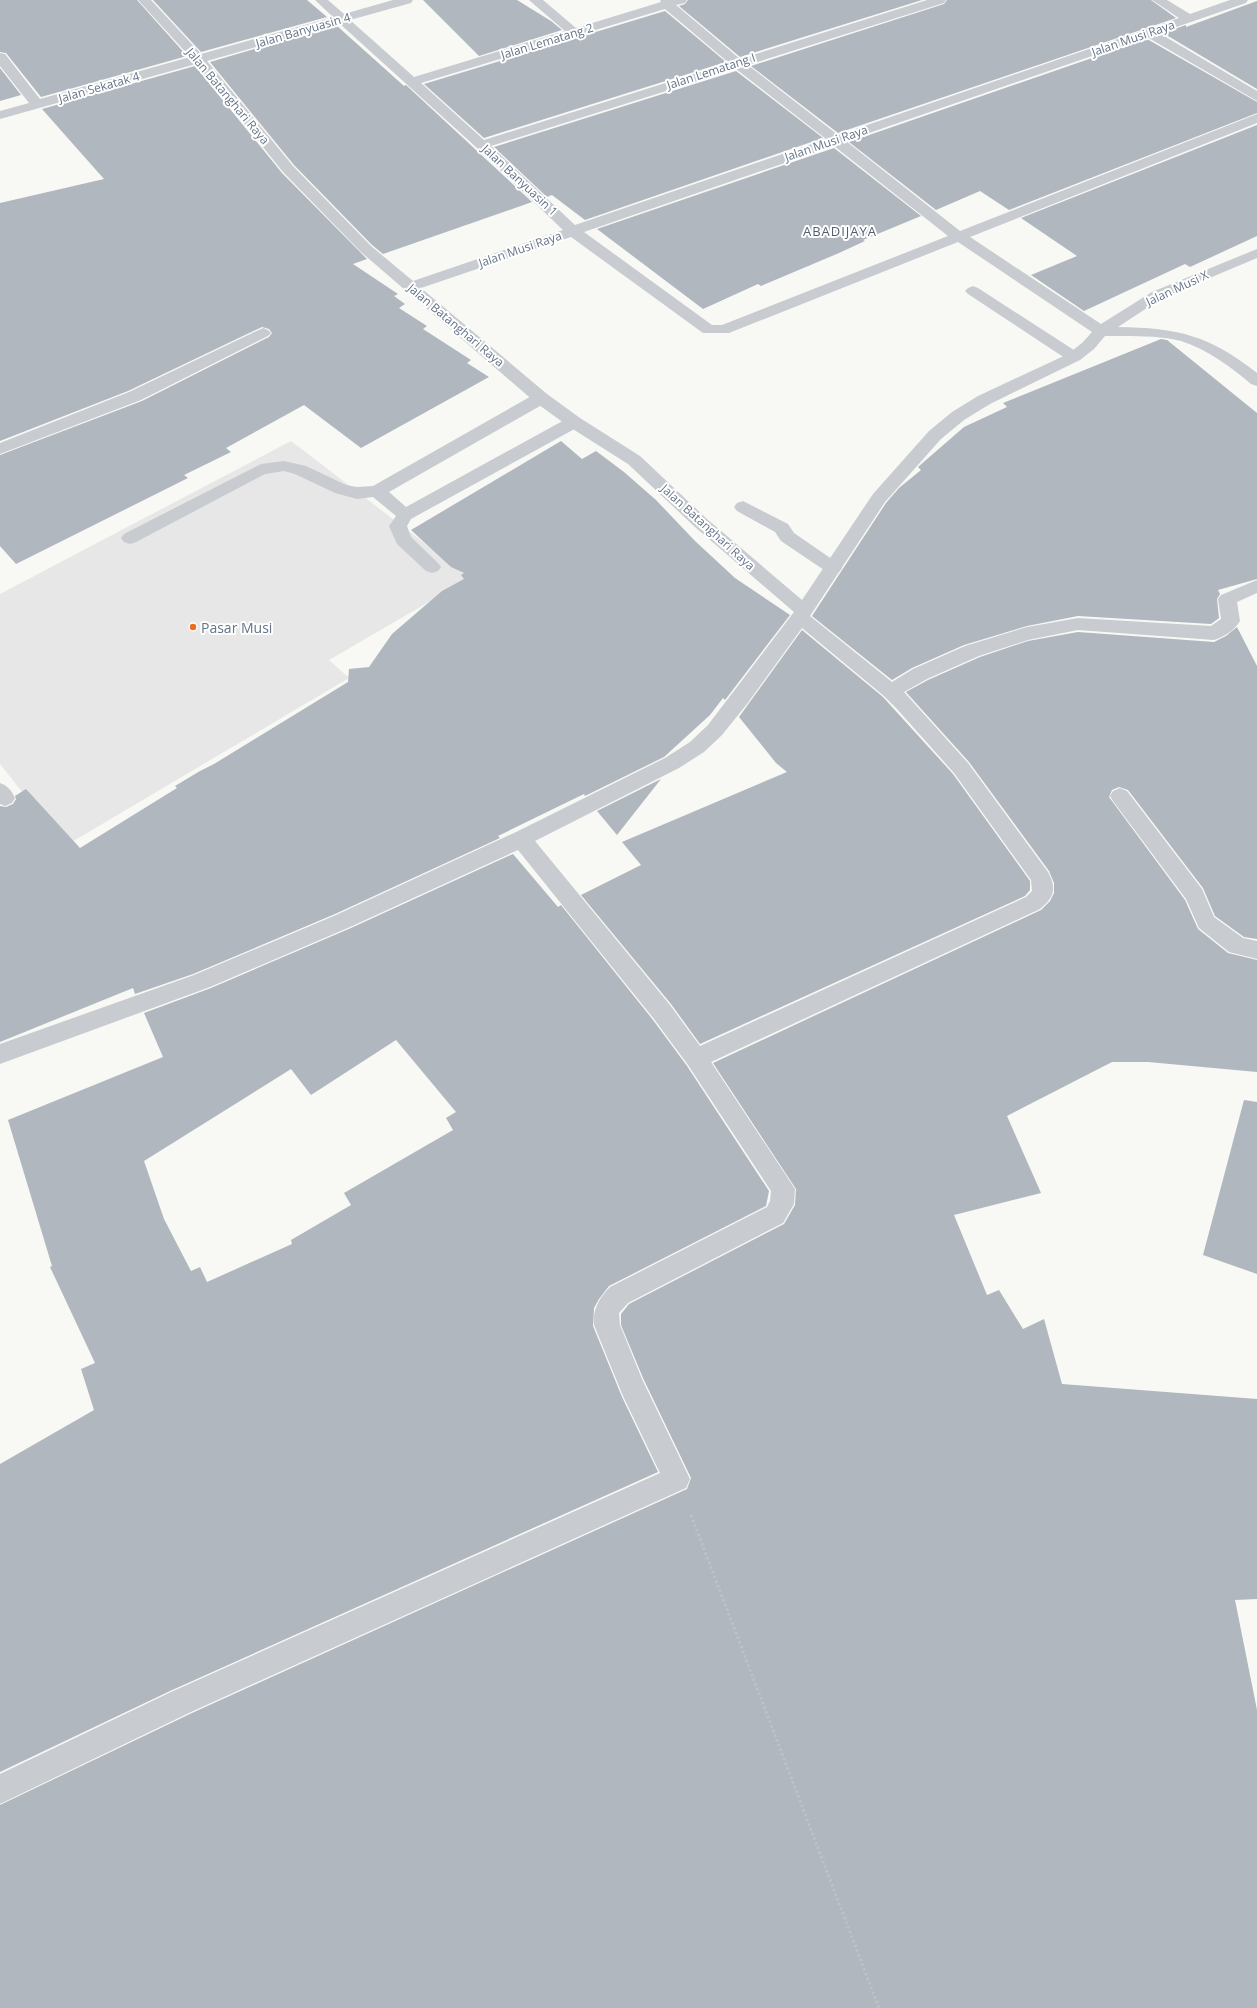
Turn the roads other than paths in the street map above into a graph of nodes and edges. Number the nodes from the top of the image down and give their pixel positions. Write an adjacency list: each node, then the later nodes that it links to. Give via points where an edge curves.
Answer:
1 (144, 0): 15 (street, Jalan Batanghari Raya)
2 (322, 0): 10 (street, Jalan Banyuasin 1)
3 (407, 0): 10 (street, Jalan Banyuasin 4)
4 (535, 0): 13 (street)
5 (682, 0): 9 (street, Jalan Lematang 2)
6 (940, 0): 16 (street, Jalan Lematang I)
7 (1158, 0): 11 (street)
8 (1242, 0): 11 (street, Jalan Musi Raya)
9 (667, 2): 13 (street, Jalan Lematang 2); 16 (street)
10 (341, 18): 15 (street, Jalan Banyuasin 4); 17 (street, Jalan Banyuasin 1)
11 (1189, 18): 12 (street, Jalan Musi Raya)
12 (1148, 32): 18 (street); 22 (street, Jalan Musi Raya)
13 (575, 33): 17 (street, Jalan Lematang 2)
14 (0, 57): 19 (street)
15 (199, 59): 19 (street, Jalan Sekatak 4); 27 (street, Jalan Batanghari Raya, via 288,168 366,249)
16 (737, 63): 22 (street); 23 (street, Jalan Lematang I)
17 (411, 82): 23 (street, Jalan Banyuasin 1)
18 (1257, 97)
19 (37, 104): 20 (street, Jalan Sekatak 4)
20 (0, 115)
21 (1257, 118): 25 (street)
22 (837, 140): 24 (street, Jalan Musi Raya); 25 (street)
23 (482, 145): 24 (street, Jalan Banyuasin 1)
24 (573, 231): 25 (street, Jalan Banyuasin 1, via 708,330 724,330); 27 (street, Jalan Musi Raya)
25 (958, 236): 29 (street)
26 (1257, 253): 29 (street, Jalan Musi X, via 1157,295)
27 (411, 287): 33 (street, Jalan Batanghari Raya)
28 (973, 291): 31 (street)
29 (1101, 331): 31 (street, Jalan Musi X); 32 (street, via 1176,335 1197,341 1246,371)
30 (263, 333): 35 (street, via 142,393)
31 (1074, 357): 41 (street, Jalan Musi X, via 984,400 958,416 935,435 880,498)
32 (1257, 381)
33 (541, 398): 34 (street, Jalan Batanghari Raya); 36 (street)
34 (574, 422): 38 (street); 43 (street, Jalan Batanghari Raya, via 634,460)
35 (0, 449)
36 (377, 491): 38 (street); 39 (street, via 357,493 341,489 300,470 284,466 261,469)
37 (744, 507): 41 (street, via 782,528 787,537)
38 (405, 515): 40 (street, via 398,526 403,540)
39 (130, 538)
40 (432, 567)
41 (833, 568): 43 (street, Jalan Musi X)
42 (1257, 586): 44 (street, via 1227,599 1231,621 1214,633 1078,624 1027,634 972,651 920,674)
43 (802, 614): 44 (street, Jalan Batanghari Raya); 46 (street, Jalan Musi X, via 740,699 697,747 665,766)
44 (891, 691): 49 (street, Jalan Batanghari Raya, via 961,768 1041,878 1043,894 1033,903)
45 (1120, 796): 47 (street, via 1195,895 1206,922 1237,946)
46 (521, 839): 48 (street, Jalan Musi X, via 343,921 202,981); 49 (street, via 662,1012)
47 (1257, 950)
48 (0, 1054)
49 (696, 1058): 50 (street, via 782,1189 782,1204 774,1215 619,1295 608,1307 605,1317 607,1325 632,1387 677,1479 181,1702)
50 (0, 1789)

